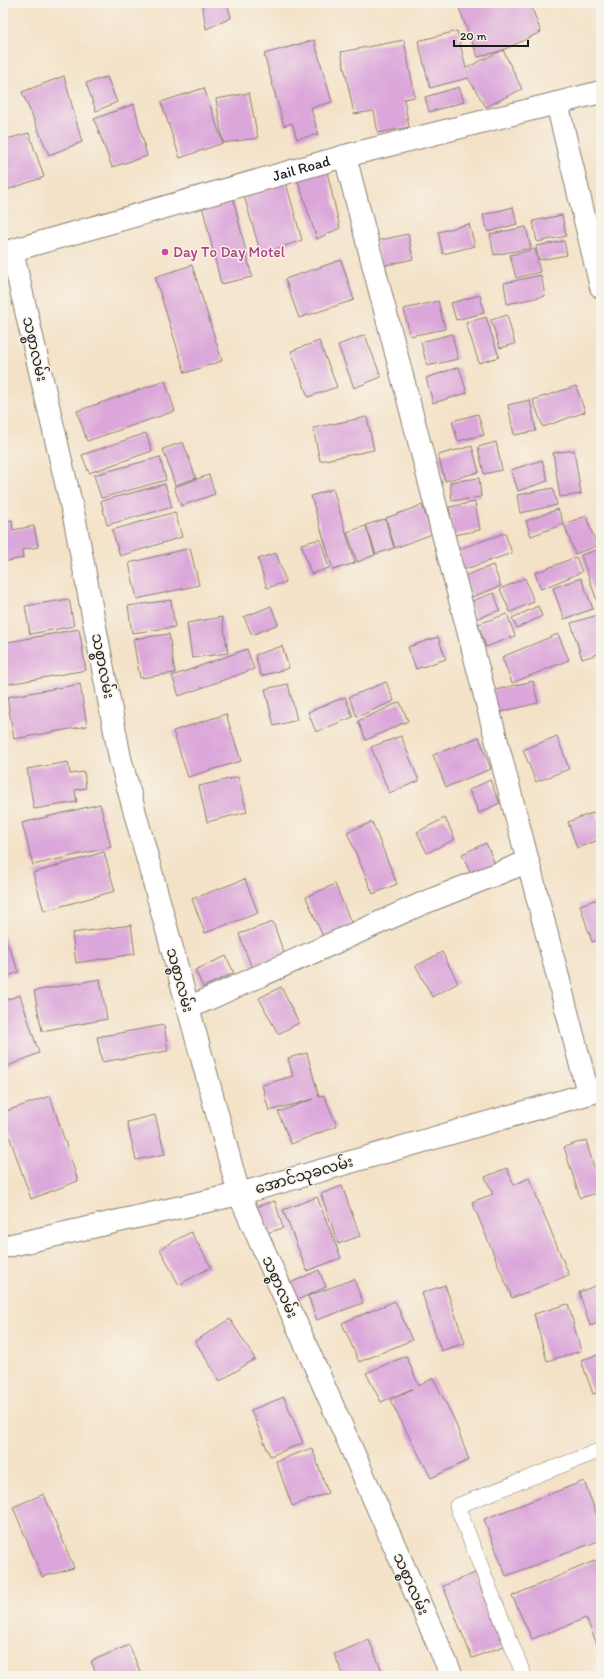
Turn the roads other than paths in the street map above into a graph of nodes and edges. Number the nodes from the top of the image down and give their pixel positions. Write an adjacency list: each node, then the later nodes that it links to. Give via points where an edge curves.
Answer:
1 (601, 92): 2 (street, Jail Road)
2 (557, 103): 3 (street, Jail Road); 5 (street)
3 (345, 156): 4 (street, Jail Road); 6 (street)
4 (7, 252): 7 (street, သစ္စာလမ်း, via 76,521 120,758)
5 (601, 287)
6 (527, 862): 7 (street, via 421,904); 8 (street)
7 (188, 1008): 9 (street, သစ္စာလမ်း)
8 (594, 1091): 9 (street, အောင်သုခလမ်း)
9 (239, 1194): 10 (street, အောင်သုခလမ်း); 12 (street, သစ္စာလမ်း)
10 (4, 1244)
11 (601, 1450): 13 (lane, via 457,1506)
12 (452, 1676)
13 (524, 1676)

